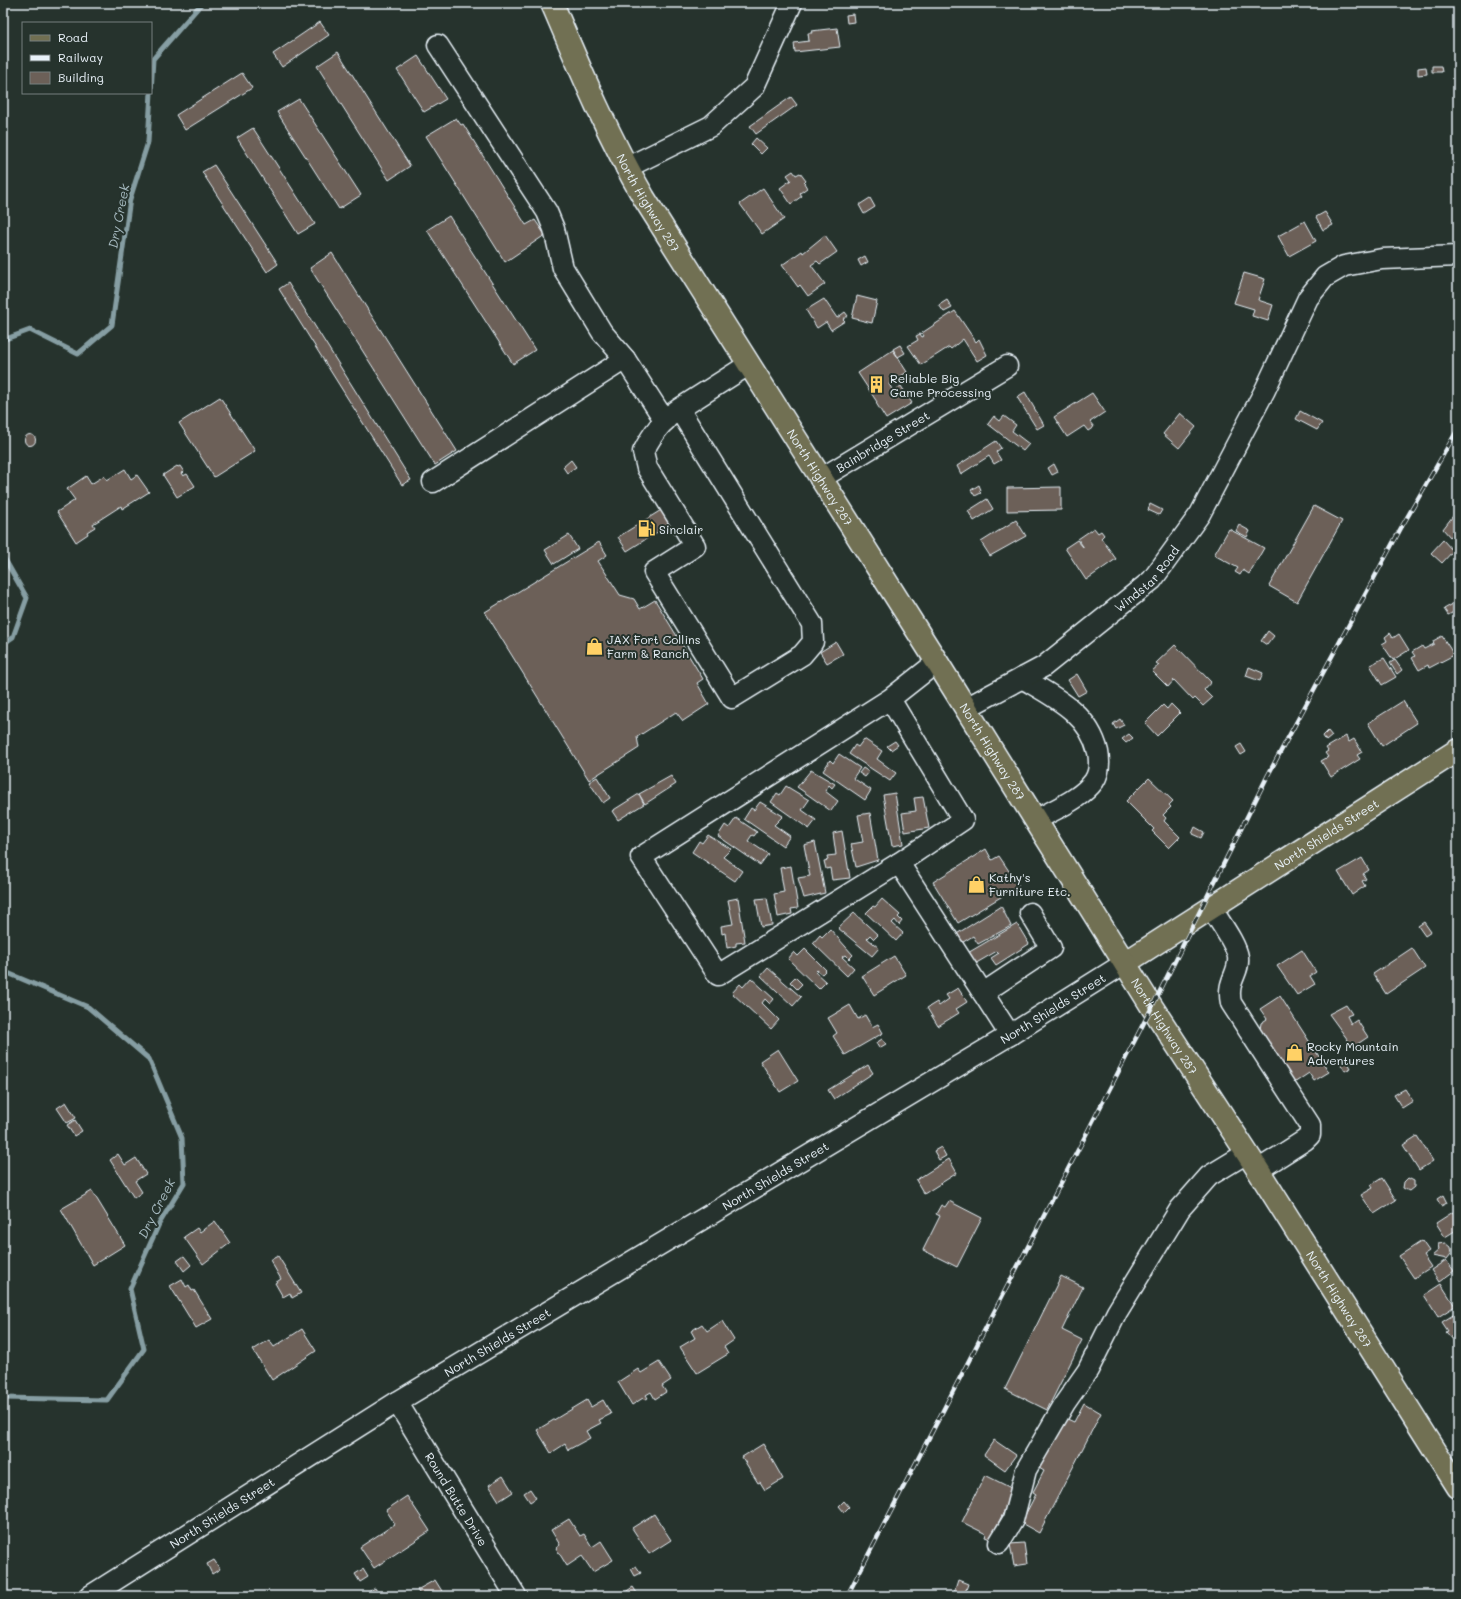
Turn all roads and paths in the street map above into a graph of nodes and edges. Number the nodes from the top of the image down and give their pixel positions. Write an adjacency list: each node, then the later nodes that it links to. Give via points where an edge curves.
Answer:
1 (552, 3): 4 (main road, North Highway 287)
2 (792, 3): 4 (street, via 754,88 711,126)
3 (438, 45): 6 (street, via 547,212 554,229 563,268 602,332)
4 (626, 168): 7 (main road, North Highway 287)
5 (1458, 256): 13 (street, Windstar Road, via 1382,259 1344,266 1325,277 1308,298 1265,390 1200,514 1152,580 1043,667)
6 (625, 359): 9 (street); 11 (street)
7 (748, 365): 9 (street); 10 (main road, North Highway 287)
8 (1007, 366): 10 (street, Bainbridge Street)
9 (672, 415): 9 (street, via 652,434 643,452 647,468 695,546 654,572 732,698 802,655 813,642 812,624)
10 (820, 479): 12 (main road, North Highway 287)
11 (433, 482)
12 (937, 662): 14 (street); 15 (main road, North Highway 287)
13 (1022, 678): 15 (street, Windstar Road); 17 (street, via 1063,702 1081,718 1095,740 1099,759 1100,771 1081,794)
14 (890, 699): 18 (street, via 963,820); 18 (street, via 641,857 718,975)
15 (966, 708): 17 (main road, North Highway 287)
16 (1458, 750): 19 (main road, North Shields Street)
17 (1036, 820): 21 (main road, North Highway 287)
18 (899, 863): 22 (street)
19 (1211, 907): 21 (main road, North Shields Street); 24 (street, via 1238,958 1228,992 1231,1003 1310,1125 1310,1135 1305,1140)
20 (1030, 913): 22 (street, via 1051,948)
21 (1125, 963): 23 (street, North Shields Street); 24 (main road, North Highway 287)
22 (983, 993): 23 (street)
23 (1010, 1035): 25 (street, North Shields Street)
24 (1252, 1162): 26 (main road, North Highway 287); 27 (street, via 1209,1176 1180,1209 1117,1312 1088,1370 1065,1403 1026,1470 1013,1520)
25 (397, 1402): 28 (street, North Shields Street); 29 (street, Round Butte Drive)
26 (1458, 1487)
27 (999, 1543)
28 (90, 1596)
29 (516, 1596)

